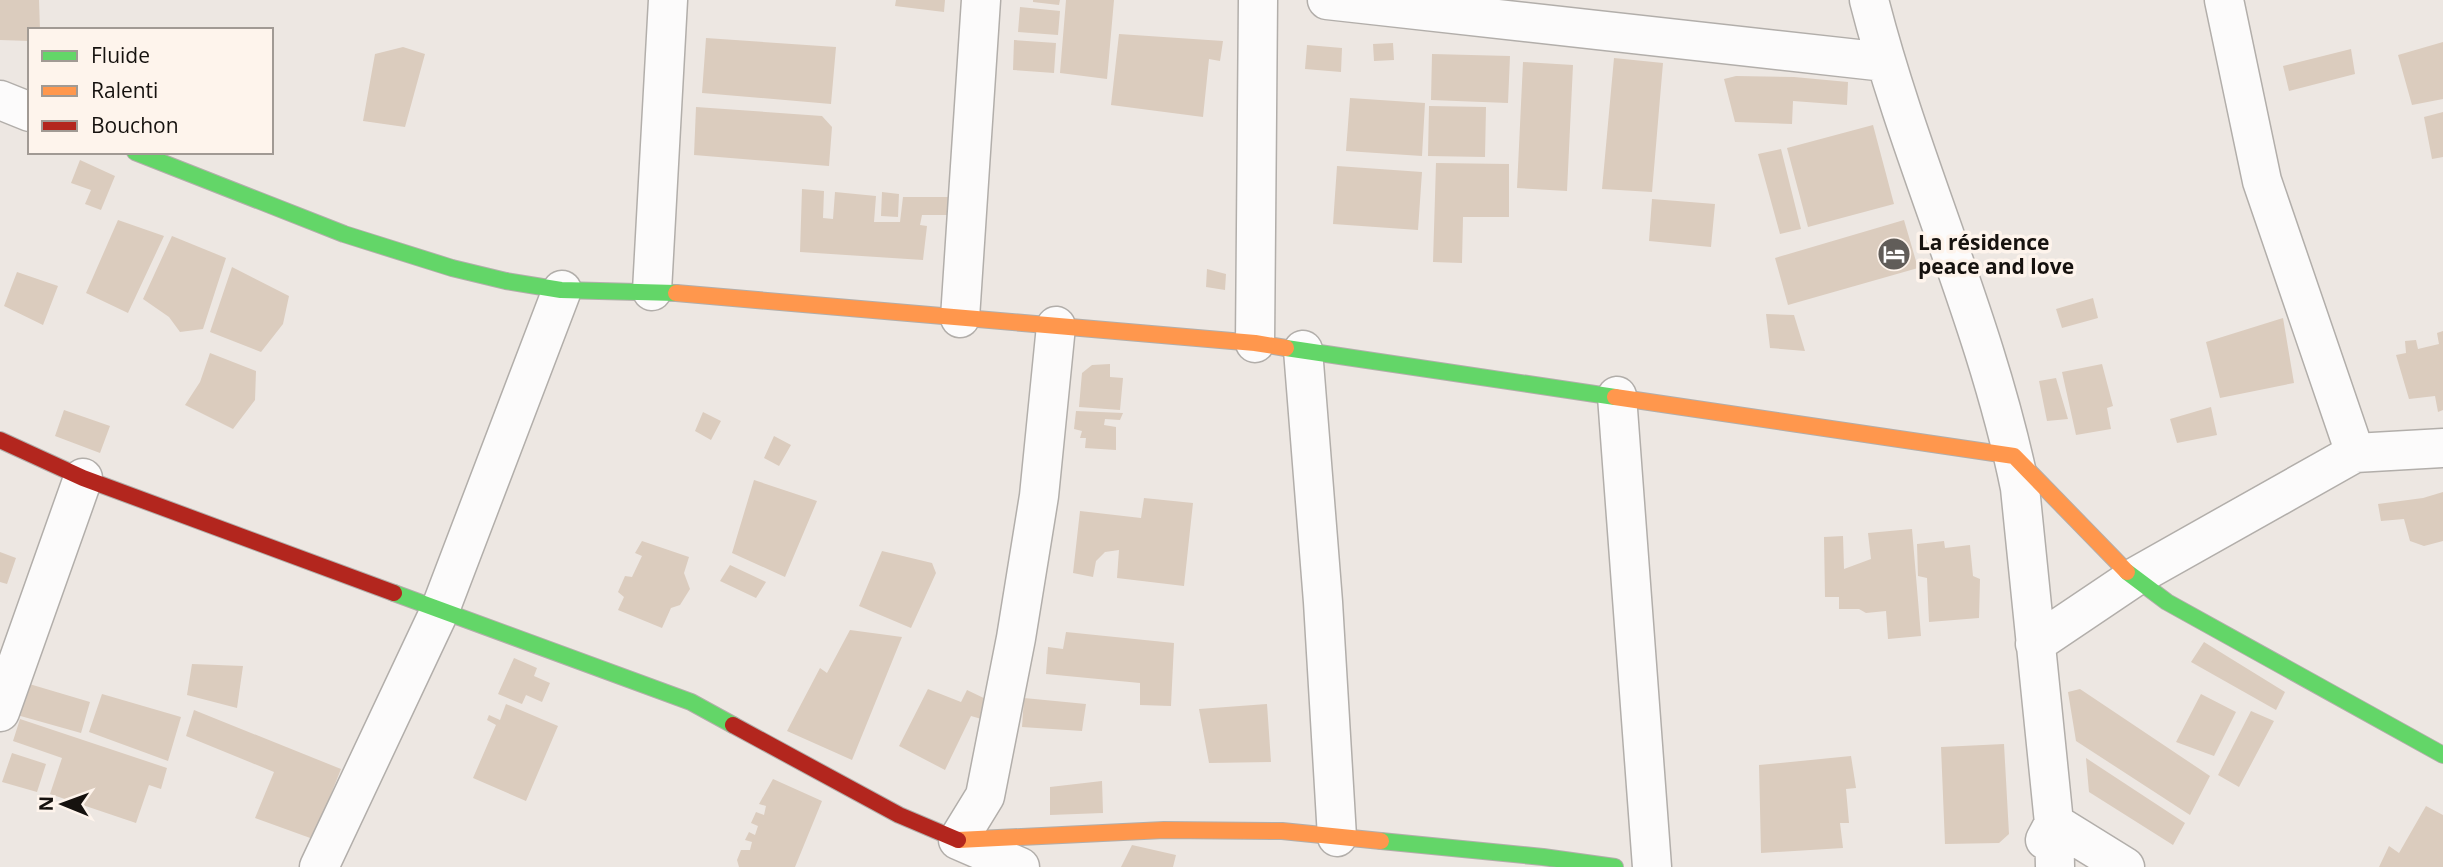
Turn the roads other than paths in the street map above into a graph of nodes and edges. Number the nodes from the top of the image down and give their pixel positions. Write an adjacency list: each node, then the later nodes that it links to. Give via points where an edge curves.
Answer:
1 (668, 0): 12 (street)
2 (981, 0): 13 (street)
3 (1258, 0): 15 (street)
4 (1327, 0): 7 (street)
5 (1869, 0): 7 (street)
6 (2224, 0): 20 (street, via 2262,181)
7 (1885, 62): 21 (street, via 1983,345)
8 (0, 100): 9 (street)
9 (28, 111)
10 (140, 154): 11 (street, via 397,253 474,274)
11 (562, 290): 12 (street); 24 (street)
12 (652, 291): 13 (street)
13 (960, 318): 14 (street)
14 (1056, 326): 15 (street); 30 (street, via 1039,496 1016,638 985,796)
15 (1255, 343): 16 (street)
16 (1303, 350): 17 (street); 29 (street)
17 (1616, 396): 21 (street); 34 (street)
18 (0, 440): 22 (street)
19 (2443, 447): 20 (street)
20 (2355, 453): 23 (street)
21 (2014, 456): 23 (street); 25 (street)
22 (83, 478): 24 (street); 26 (street)
23 (2133, 578): 25 (street); 27 (street, via 2215,630)
24 (440, 610): 30 (street, via 691,702 899,816); 31 (street)
25 (2035, 645): 28 (street)
26 (0, 712)
27 (2443, 755)
28 (2054, 823): 35 (street); 36 (street); 37 (street)
29 (1337, 837): 30 (street, via 1282,831 1164,830); 33 (street)
30 (958, 840): 32 (street)
31 (319, 867)
32 (1020, 867)
33 (1615, 867)
34 (1652, 867)
35 (2031, 867)
36 (2055, 867)
37 (2125, 867)

